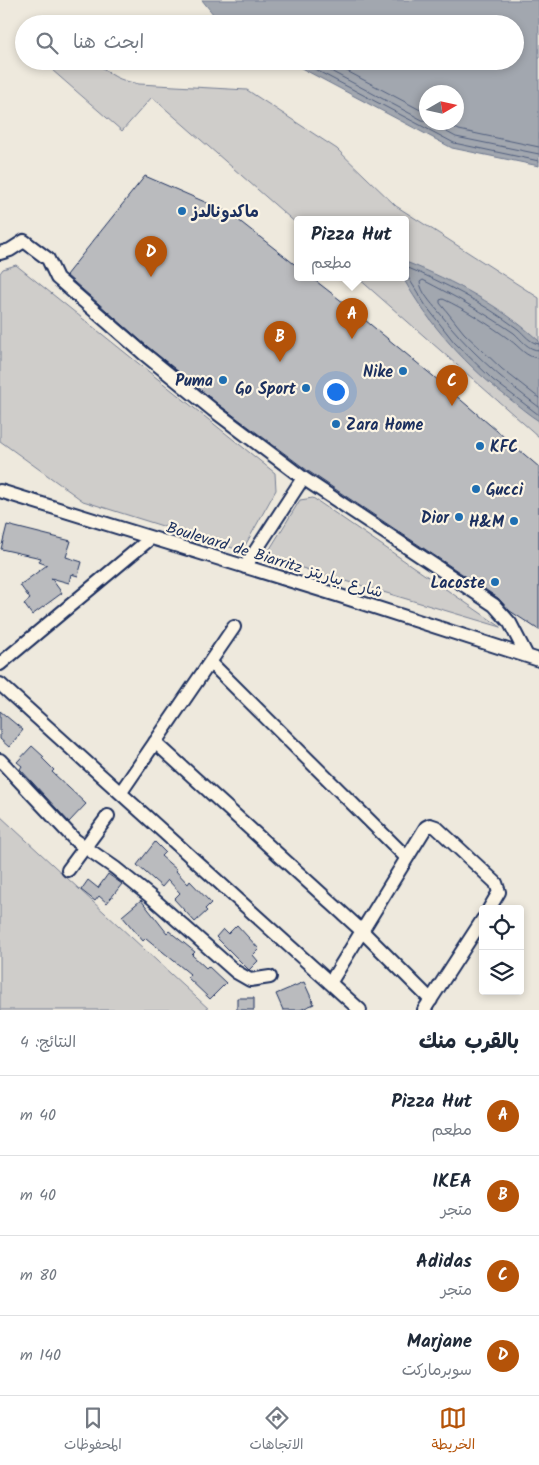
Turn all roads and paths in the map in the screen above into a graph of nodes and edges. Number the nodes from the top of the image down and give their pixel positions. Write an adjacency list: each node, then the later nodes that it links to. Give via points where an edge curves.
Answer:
1 (0, 253): 2 (street, via 24,241 41,253 48,259 56,278 143,354)
2 (302, 478): 5 (street); 7 (street, via 494,605)
3 (0, 491): 4 (street, Boulevard de Biarritz شارع بياريتز)
4 (151, 538): 5 (street, Boulevard de Biarritz شارع بياريتز); 9 (street)
5 (245, 567): 7 (street, Boulevard de Biarritz شارع بياريتز)
6 (234, 627): 8 (street)
7 (533, 658)
8 (210, 662): 11 (street); 16 (street)
9 (0, 664)
10 (0, 684): 13 (street)
11 (155, 742): 13 (street); 20 (street)
12 (0, 760): 15 (street, via 67,833)
13 (121, 792): 22 (street)
14 (108, 816): 15 (street)
15 (85, 847): 17 (street); 21 (street, via 152,897 242,977 254,981)
16 (407, 858): 18 (street, via 426,827 433,825 496,884 499,892); 20 (street)
17 (68, 870)
18 (491, 905)
19 (479, 925): 23 (street)
20 (362, 931): 22 (street); 23 (street)
21 (270, 977)
22 (330, 983): 24 (street)
23 (427, 1005)
24 (360, 1010)

